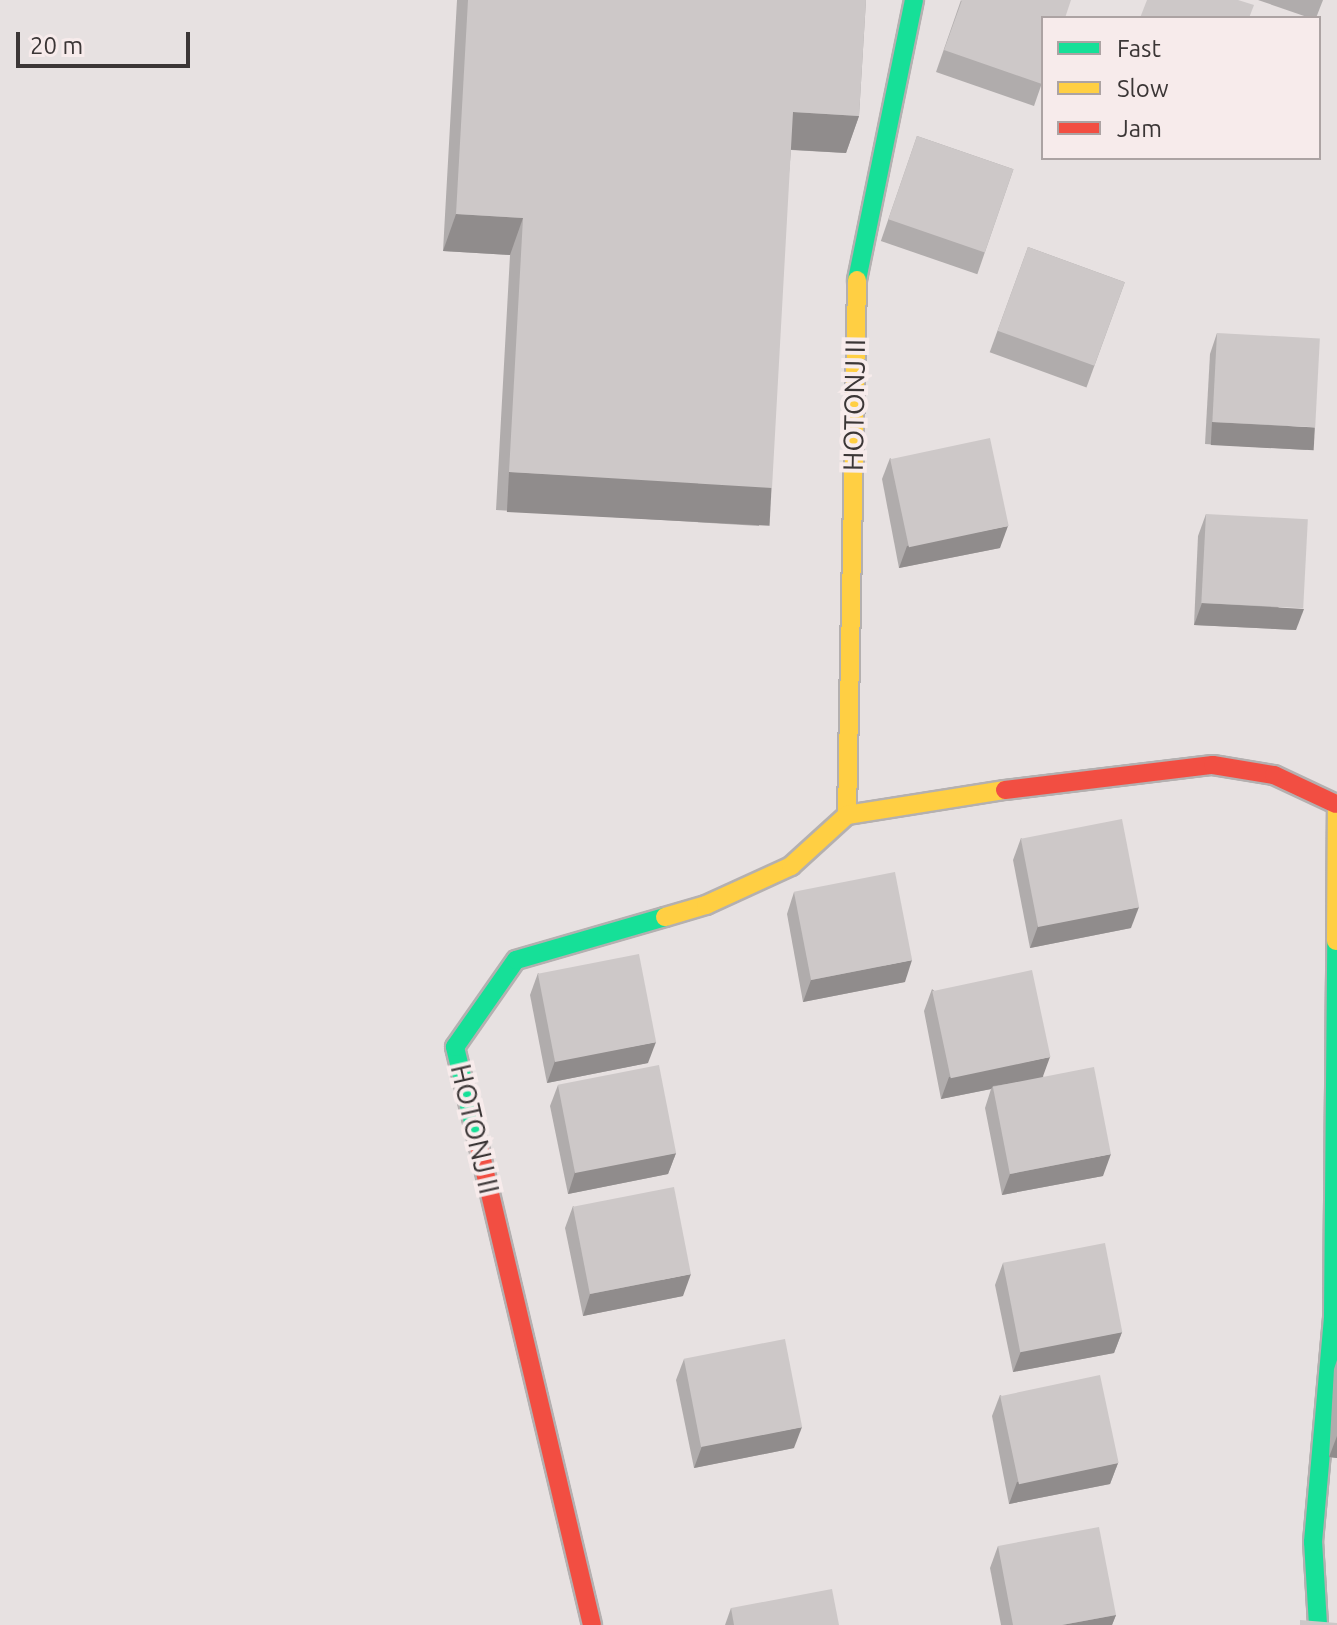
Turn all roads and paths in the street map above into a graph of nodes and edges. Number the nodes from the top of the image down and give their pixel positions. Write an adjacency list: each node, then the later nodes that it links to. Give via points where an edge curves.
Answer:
1 (914, 0): 3 (street, HOTONJ II, via 857,278)
2 (1337, 803): 3 (street, via 1274,775 1213,765 1124,772); 5 (street, via 1333,1316 1313,1542)
3 (847, 815): 4 (street, HOTONJ II, via 791,866 706,905 516,960 455,1047)
4 (592, 1625)
5 (1318, 1625)

